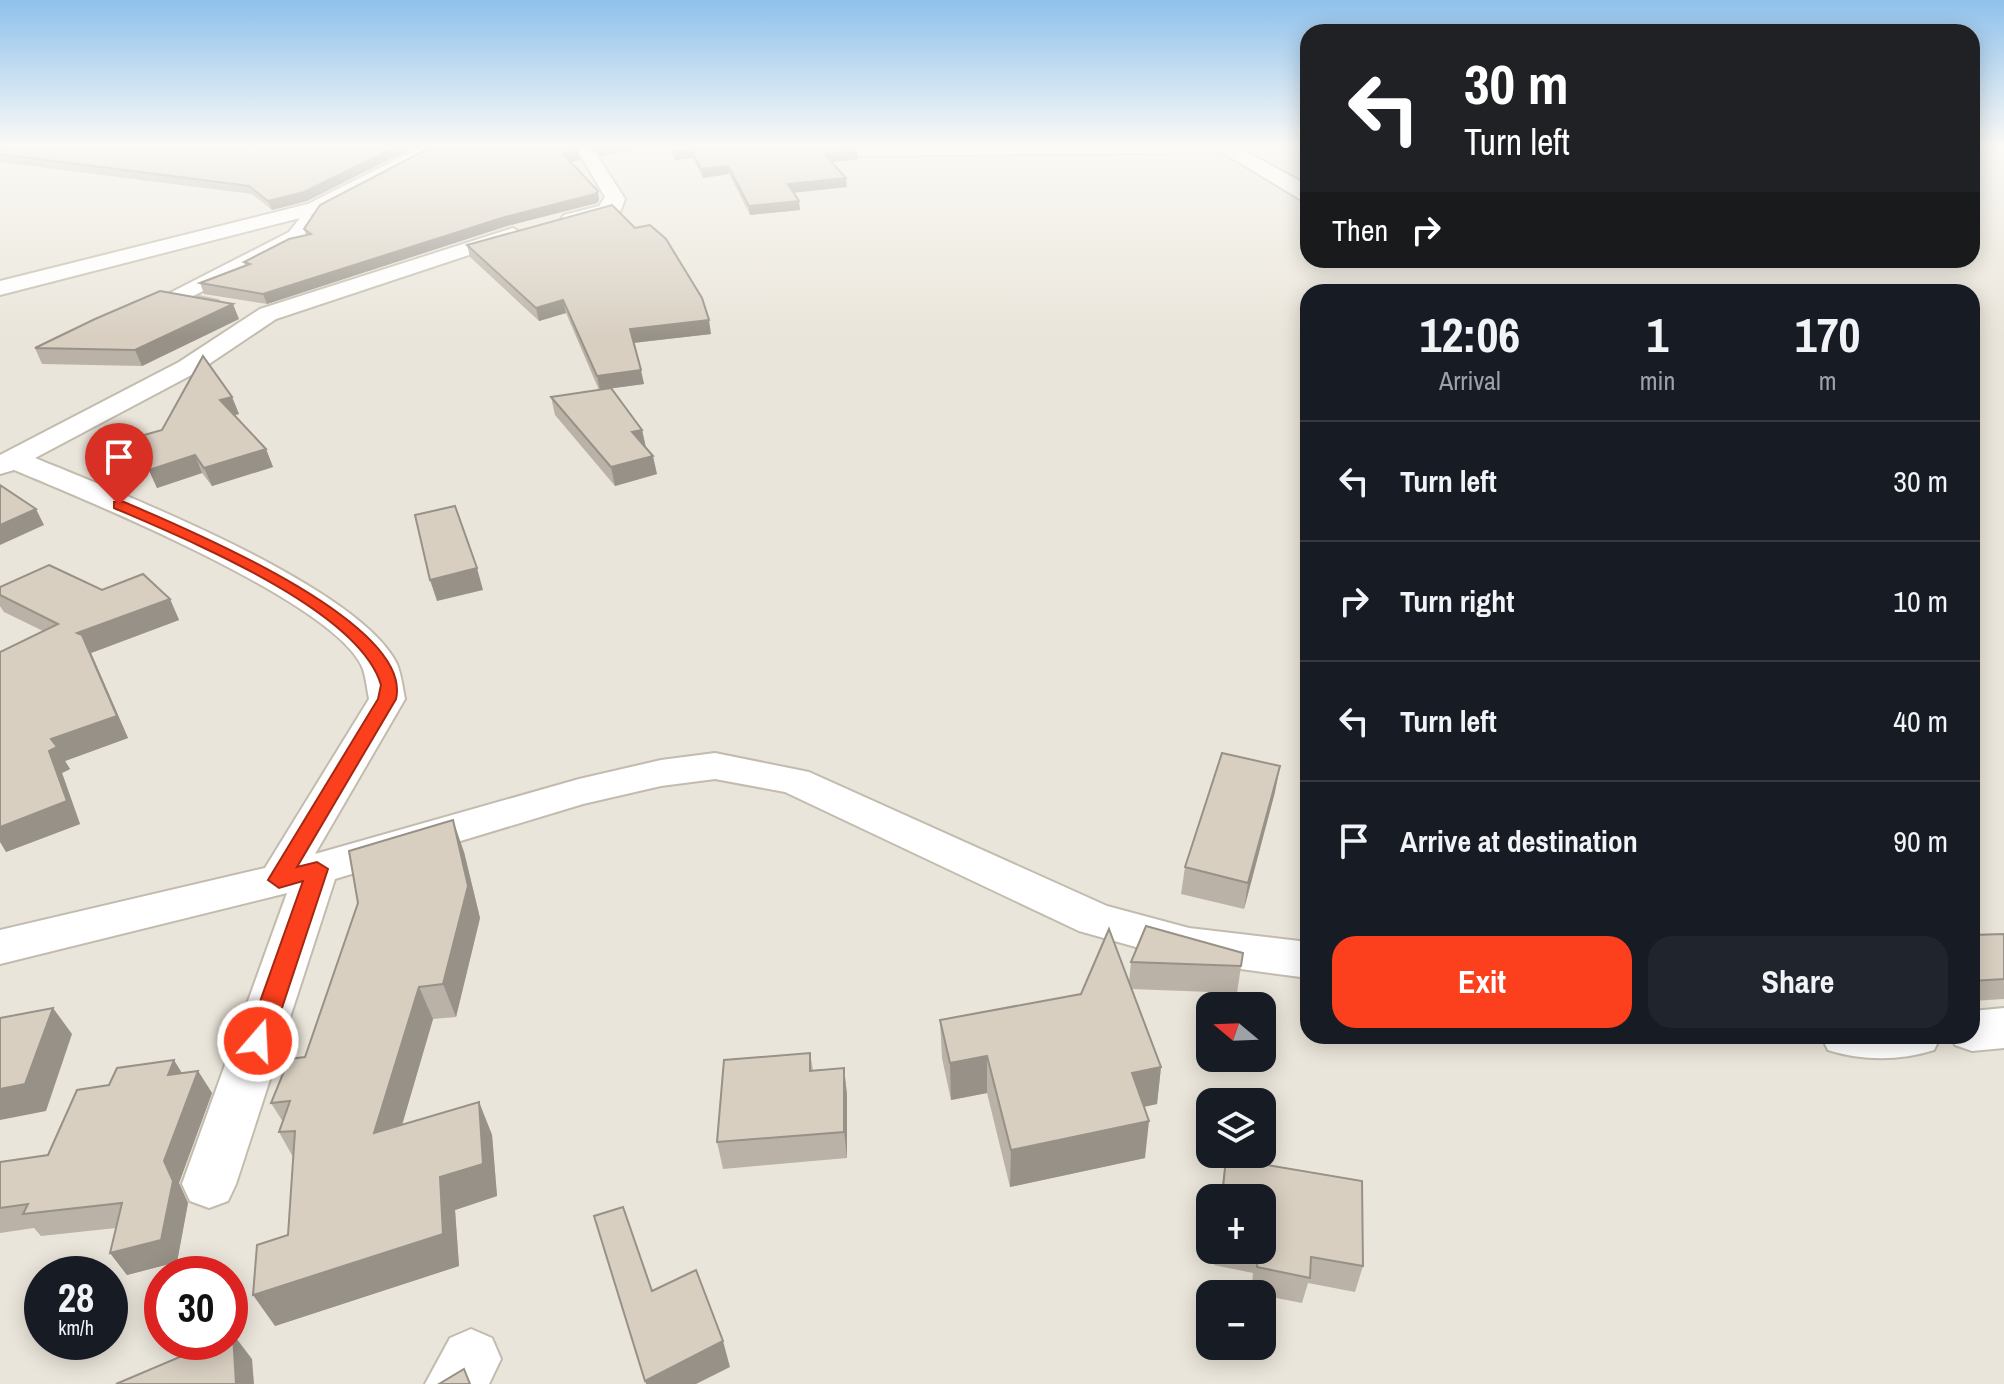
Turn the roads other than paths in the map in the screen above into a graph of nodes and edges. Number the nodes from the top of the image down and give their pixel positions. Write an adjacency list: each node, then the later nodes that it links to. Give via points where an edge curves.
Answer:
1 (315, 208): 5 (street, via 296,236 171,299)
2 (313, 209): 4 (street)
3 (611, 209): 5 (street)
4 (0, 288)
5 (268, 314): 6 (street, via 188,367)
6 (6, 462): 7 (street, via 226,551 324,610 365,645 387,674 387,699)
7 (298, 875): 8 (street); 9 (street, via 579,792 715,766 795,781 1095,919 1189,945); 12 (street)
8 (0, 947)
9 (1300, 959)
10 (2004, 1028): 11 (street)
11 (1980, 1030)
12 (209, 1184)

